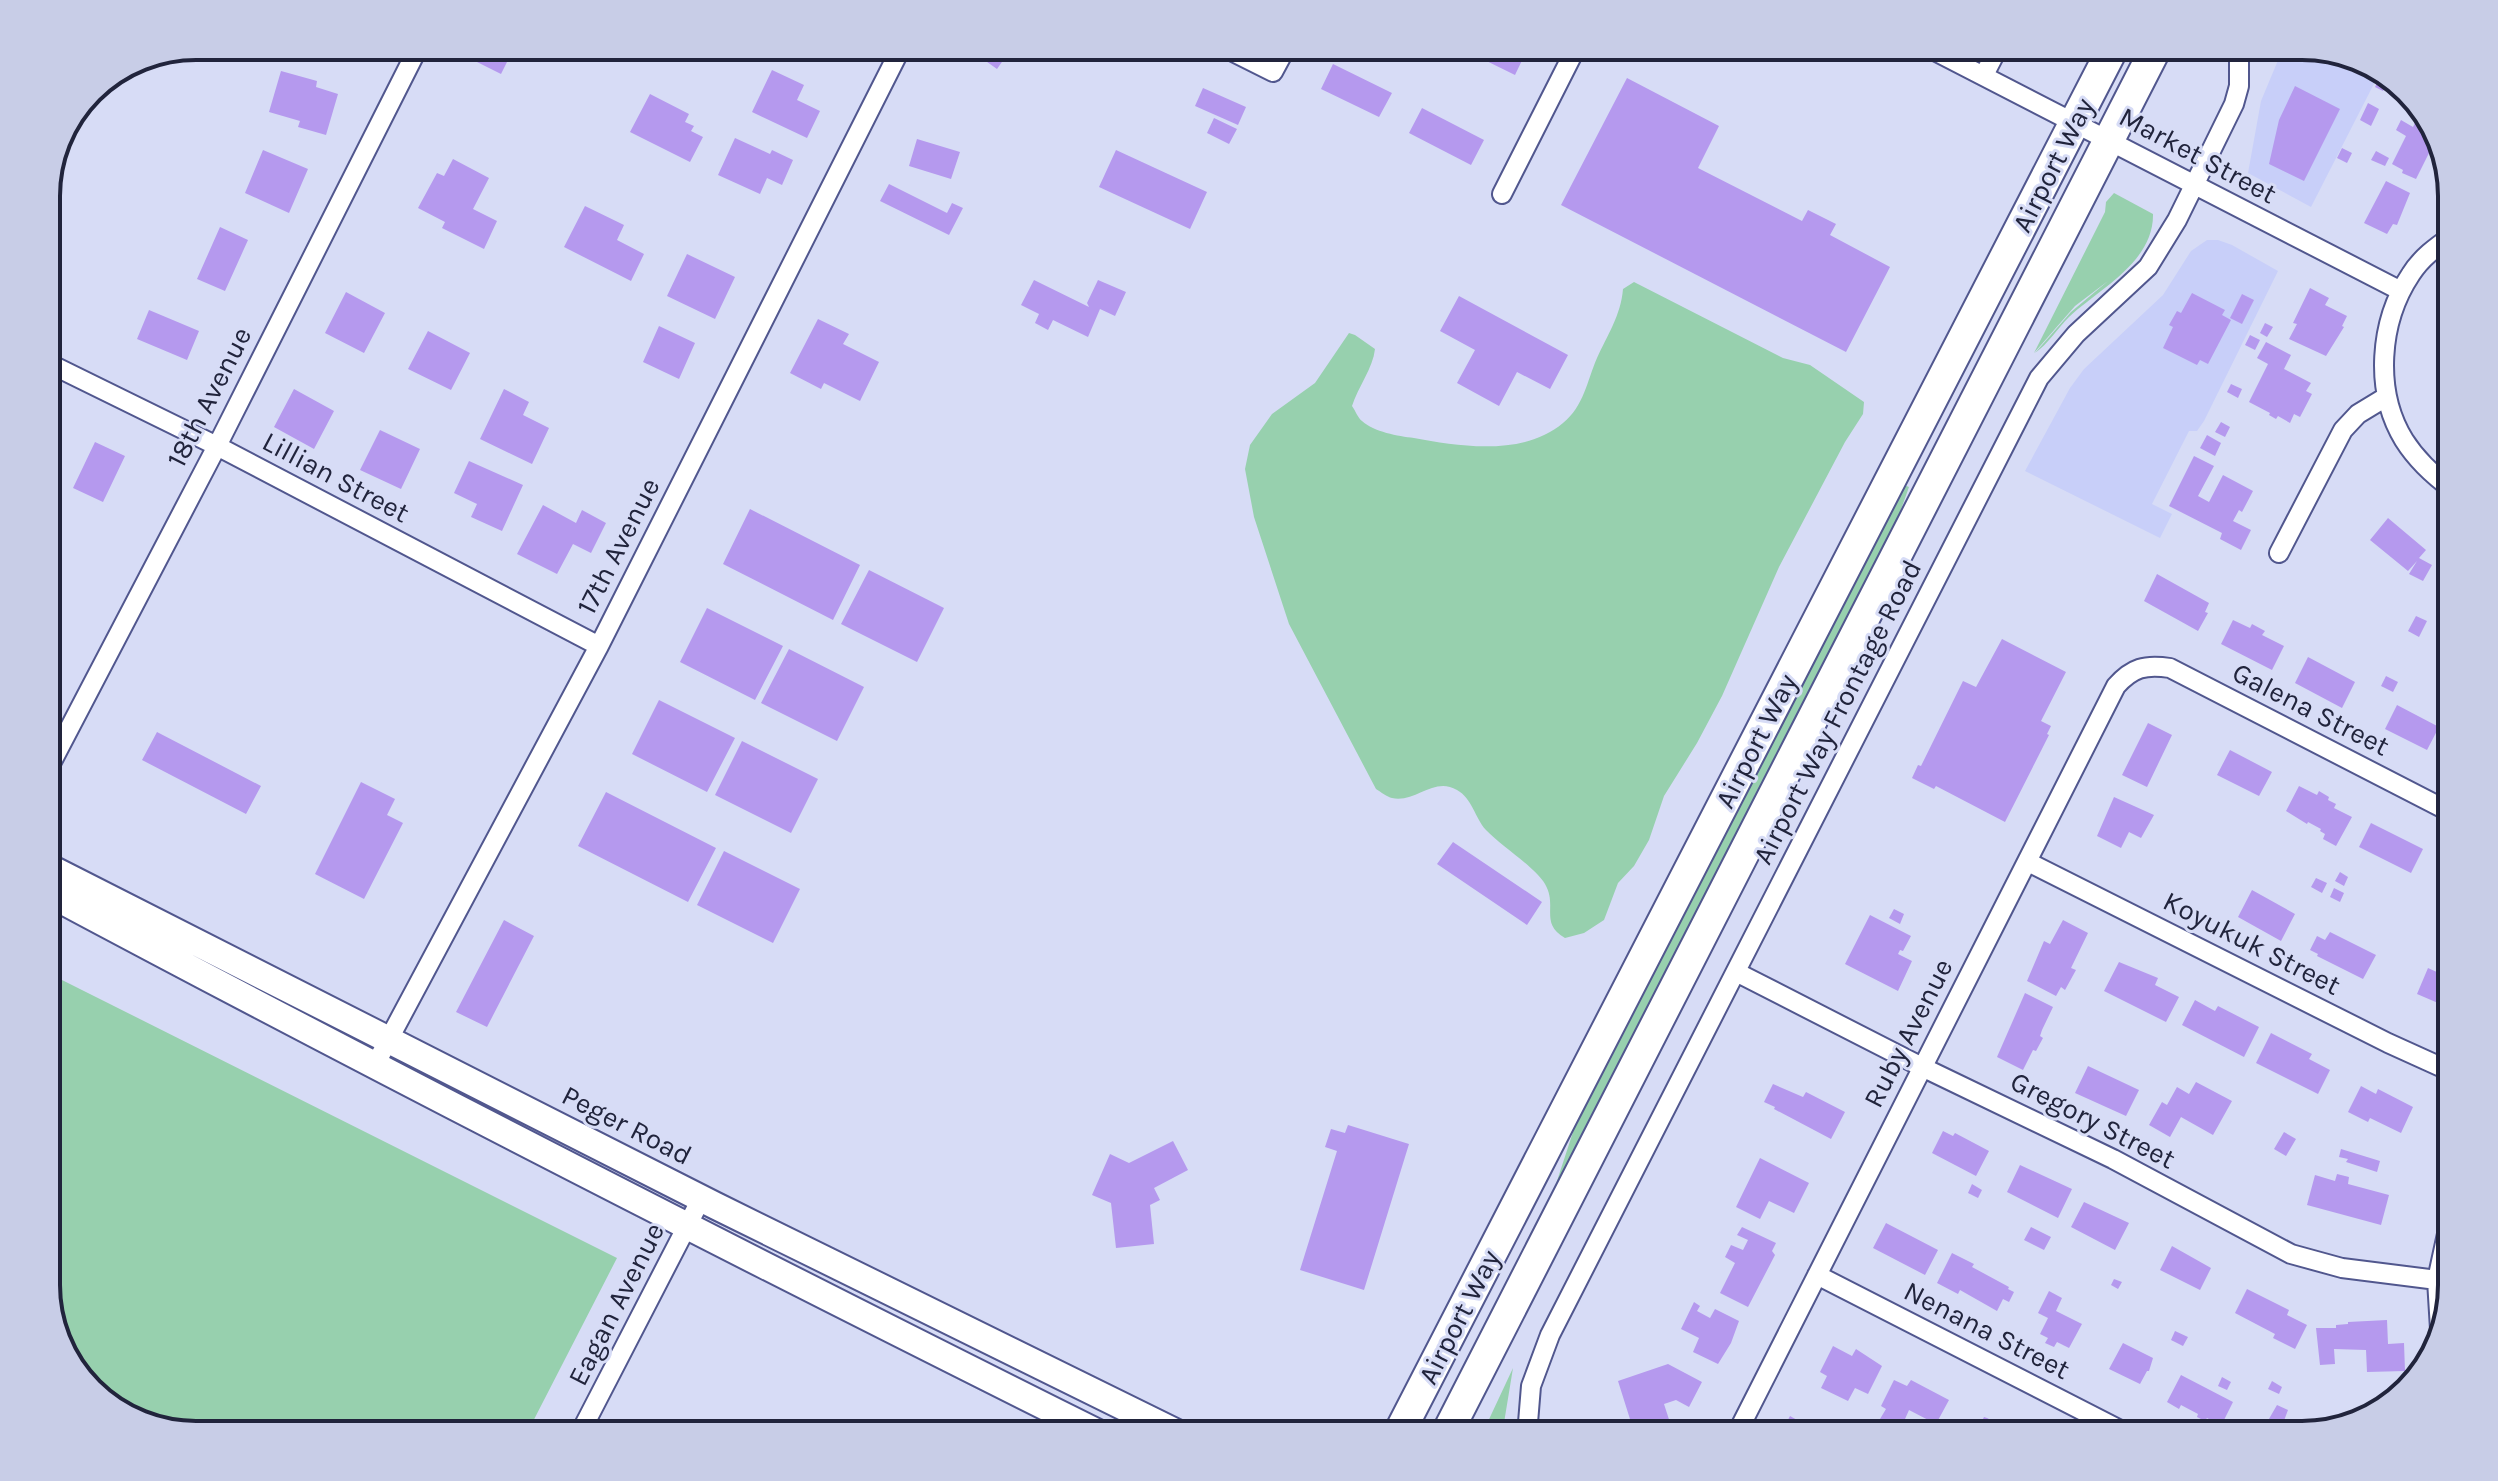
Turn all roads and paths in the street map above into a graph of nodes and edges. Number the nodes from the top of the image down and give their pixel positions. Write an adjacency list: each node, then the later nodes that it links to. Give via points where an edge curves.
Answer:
1 (412, 60): 20 (street, 18th Avenue)
2 (895, 60): 23 (street, 17th Avenue)
3 (1249, 60): 4 (street, via 1273,72)
4 (1279, 60)
5 (1570, 60): 15 (street)
6 (1953, 60): 11 (street, Market Street)
7 (1992, 60): 11 (street)
8 (2107, 60): 12 (main road, Airport Way)
9 (2150, 60): 13 (main road, Airport Way)
10 (2239, 60): 14 (street, Airport Way Frontage Road, via 2234,104)
11 (1984, 75): 12 (street, Market Street)
12 (2076, 121): 13 (street, Market Street); 44 (main road, Airport Way)
13 (2109, 139): 14 (street, Market Street); 45 (main road, Airport Way)
14 (2195, 185): 17 (street, Market Street); 30 (street, Airport Way Frontage Road, via 2148,267 2076,334 2039,378)
15 (1502, 194)
16 (2438, 248): 17 (street)
17 (2401, 291): 19 (street, via 2387,337)
18 (60, 369): 20 (street, Lillian Street)
19 (2386, 397): 21 (street, via 2405,441); 22 (street, via 2343,430)
20 (217, 446): 23 (street, Lillian Street); 25 (street, 18th Avenue)
21 (2438, 478)
22 (2279, 553)
23 (599, 646): 31 (street, 17th Avenue)
24 (2142, 666): 26 (street, Galena Street, via 2180,672); 27 (street, Ruby Avenue, via 2116,686)
25 (60, 746)
26 (2438, 806)
27 (2028, 862): 32 (street, Koyukuk Street); 34 (street, Ruby Avenue)
28 (60, 873): 31 (main road, Peger Road)
29 (60, 899): 33 (main road)
30 (1736, 972): 34 (street, Gregory Street); 46 (street, Airport Way Frontage Road, via 1550,1335 1531,1386)
31 (388, 1040): 33 (street, 17th Avenue); 35 (main road, Peger Road)
32 (2438, 1066)
33 (374, 1067): 36 (main road)
34 (1922, 1067): 37 (street, Ruby Avenue); 39 (street, Gregory Street, via 2113,1159 2291,1254 2342,1268)
35 (701, 1199): 36 (street, Eagan Avenue); 43 (main road, Peger Road)
36 (687, 1228): 41 (street, Eagan Avenue); 42 (main road)
37 (1817, 1275): 47 (street, Ruby Avenue); 48 (street, Nenana Street)
38 (2438, 1275): 39 (street)
39 (2437, 1280): 40 (street)
40 (2438, 1291)
41 (586, 1421)
42 (1074, 1421)
43 (1153, 1421)
44 (1405, 1421)
45 (1453, 1421)
46 (1528, 1421)
47 (1743, 1421)
48 (2103, 1421)

